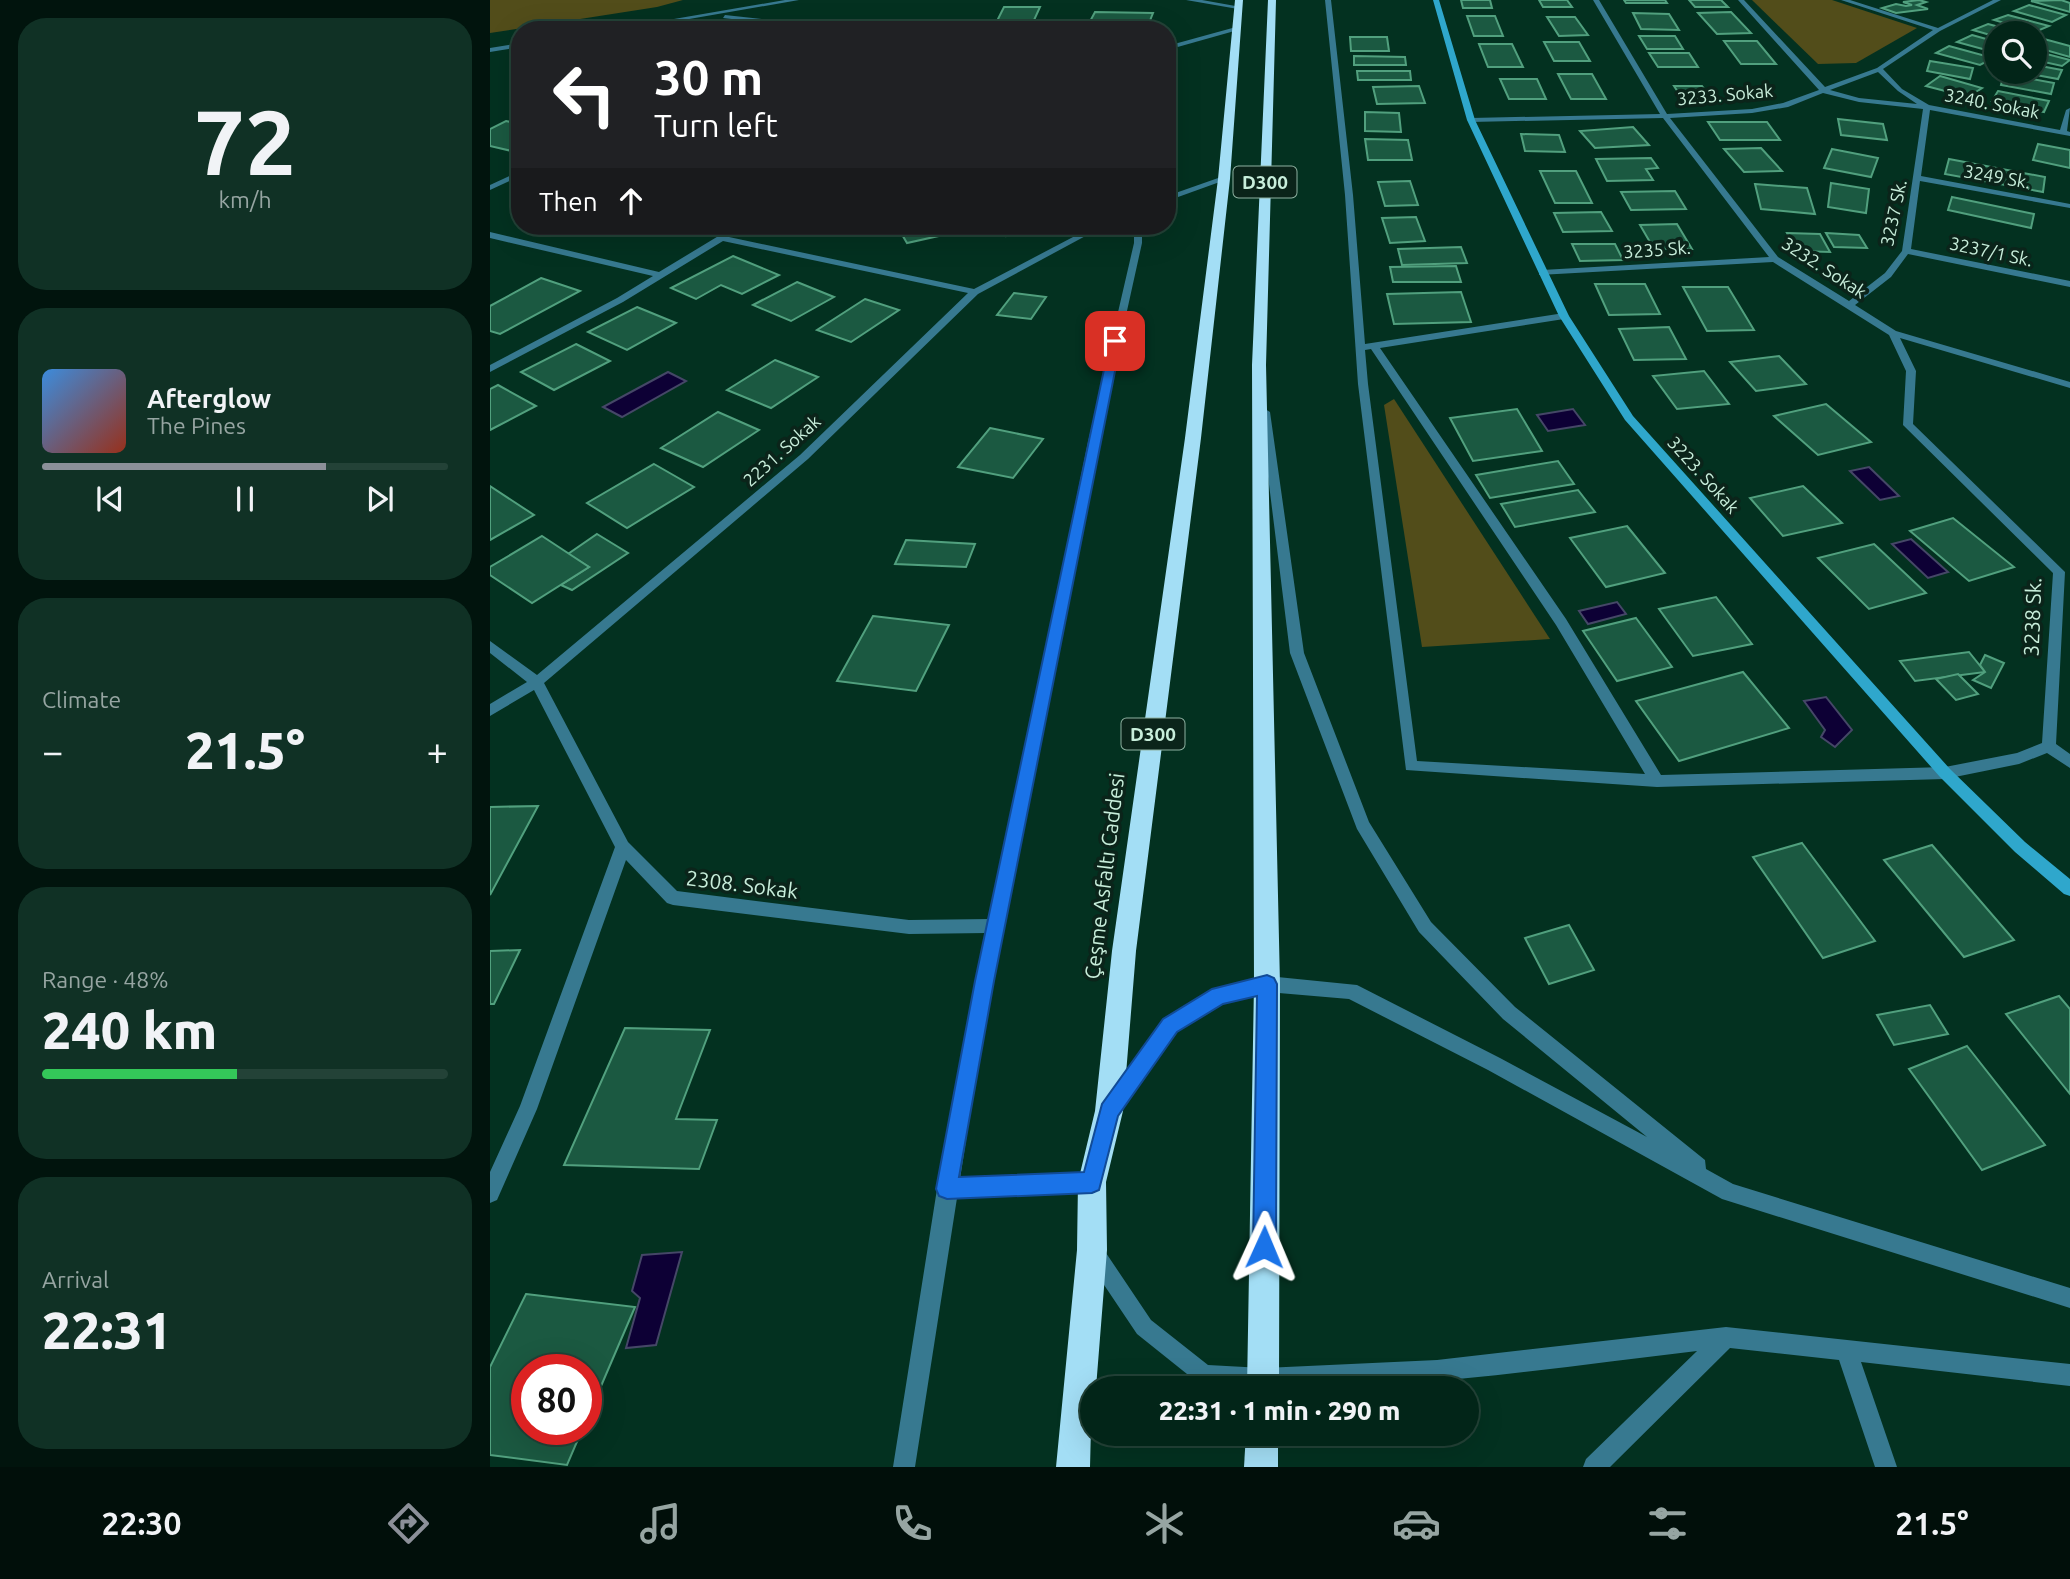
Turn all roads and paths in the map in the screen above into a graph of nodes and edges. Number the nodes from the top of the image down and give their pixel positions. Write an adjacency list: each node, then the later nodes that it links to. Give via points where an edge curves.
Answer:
1 (796, 0): 11 (street)
2 (1189, 0): 10 (street)
3 (1272, 0): 47 (highway, D300)
4 (1328, 0): 46 (street)
5 (1436, 0): 24 (street, 3223. Sokak)
6 (1596, 0): 23 (street, 3232. Sokak)
7 (1741, 0): 20 (street)
8 (1844, 0): 15 (street)
9 (1998, 0): 15 (street, 3233. Sokak)
10 (1238, 4): 14 (highway, Çeşme Asfaltı Caddesi / D300)
11 (710, 15): 12 (street); 13 (street)
12 (671, 21)
13 (758, 21)
14 (1236, 29): 17 (street); 28 (highway, Çeşme Asfaltı Caddesi / D300)
15 (1938, 30): 19 (street, 3233. Sokak)
16 (511, 46): 18 (street)
17 (1176, 46)
18 (490, 50)
19 (1879, 69): 20 (street, 3233. Sokak); 21 (street, 3240. Sokak)
20 (1824, 91): 21 (street, via 1859,100); 23 (street, 3233. Sokak, via 1768,109)
21 (1927, 107): 25 (street, 3240. Sokak); 27 (street, 3237 Sk.)
22 (2070, 110): 25 (street)
23 (1665, 116): 24 (street, 3233. Sokak); 38 (street, 3232. Sokak)
24 (1471, 120): 39 (street, 3223. Sokak)
25 (2066, 134)
26 (511, 178): 29 (street)
27 (1918, 178): 31 (street, 3249 Sk.); 37 (street, 3237 Sk.)
28 (1224, 179): 30 (street); 62 (highway, Çeşme Asfaltı Caddesi / D300, via 1124,951)
29 (490, 188)
30 (1176, 196)
31 (2070, 206)
32 (490, 235): 40 (street)
33 (726, 235): 36 (street)
34 (1083, 235): 42 (street, 2231. Sokak)
35 (1139, 235): 60 (street)
36 (721, 238): 40 (street); 42 (street)
37 (1906, 251): 41 (street, 3237/1 Sk.); 43 (street, 3237 Sk., via 1888,275)
38 (1774, 259): 39 (street, 3235 Sk.); 43 (street, 3232. Sokak)
39 (1542, 273): 44 (street, 3223. Sokak)
40 (660, 275): 48 (street)
41 (2070, 285)
42 (975, 292): 52 (street, 2231. Sokak, via 804,457)
43 (1851, 304): 45 (street, 3232. Sokak)
44 (1564, 316): 46 (street); 56 (street, 3223. Sokak, via 1629,418)
45 (1894, 333): 49 (street, 3232. Sokak); 50 (street, 3238 Sk., via 1911,371 1908,425)
46 (1368, 347): 57 (street, via 1561,622); 57 (street, via 1363,384 1411,766)
47 (1259, 365): 61 (highway, D300); 65 (street, via 1297,653 1363,825 1425,927 1509,1013)
48 (490, 369)
49 (2070, 384)
50 (2065, 573): 54 (street, 3238 Sk.)
51 (490, 646): 52 (street, 2308. Sokak)
52 (537, 682): 53 (street, 2231. Sokak); 58 (street, 2308. Sokak)
53 (490, 711)
54 (2049, 746): 55 (street); 56 (street, via 2019,758)
55 (2070, 762)
56 (1945, 773): 57 (street); 59 (street, 3223. Sokak)
57 (1657, 781)
58 (623, 848): 60 (street, 2308. Sokak, via 673,898 909,926); 66 (street, via 528,1109)
59 (2070, 889)
60 (996, 926): 64 (street)
61 (1267, 984): 62 (street, via 1219,996 1170,1026); 65 (street, via 1352,991); 73 (highway, D300)
62 (1109, 1111): 63 (highway, Çeşme Asfaltı Caddesi / D300)
63 (1092, 1182): 64 (street); 67 (highway, Çeşme Asfaltı Caddesi / D300)
64 (947, 1189): 76 (street)
65 (1729, 1192): 68 (street)
66 (490, 1193)
67 (1092, 1250): 72 (street, via 1144,1327 1204,1375); 77 (highway, Çeşme Asfaltı Caddesi / D300)
68 (2070, 1298)
69 (1726, 1337): 70 (street); 74 (street); 79 (street)
70 (1846, 1350): 71 (street); 80 (street)
71 (2070, 1375)
72 (1211, 1376)
73 (1263, 1376)
74 (1364, 1376)
75 (1262, 1446): 78 (highway)
76 (904, 1467)
77 (1073, 1467)
78 (1261, 1467)
79 (1594, 1467)
80 (1886, 1467)

